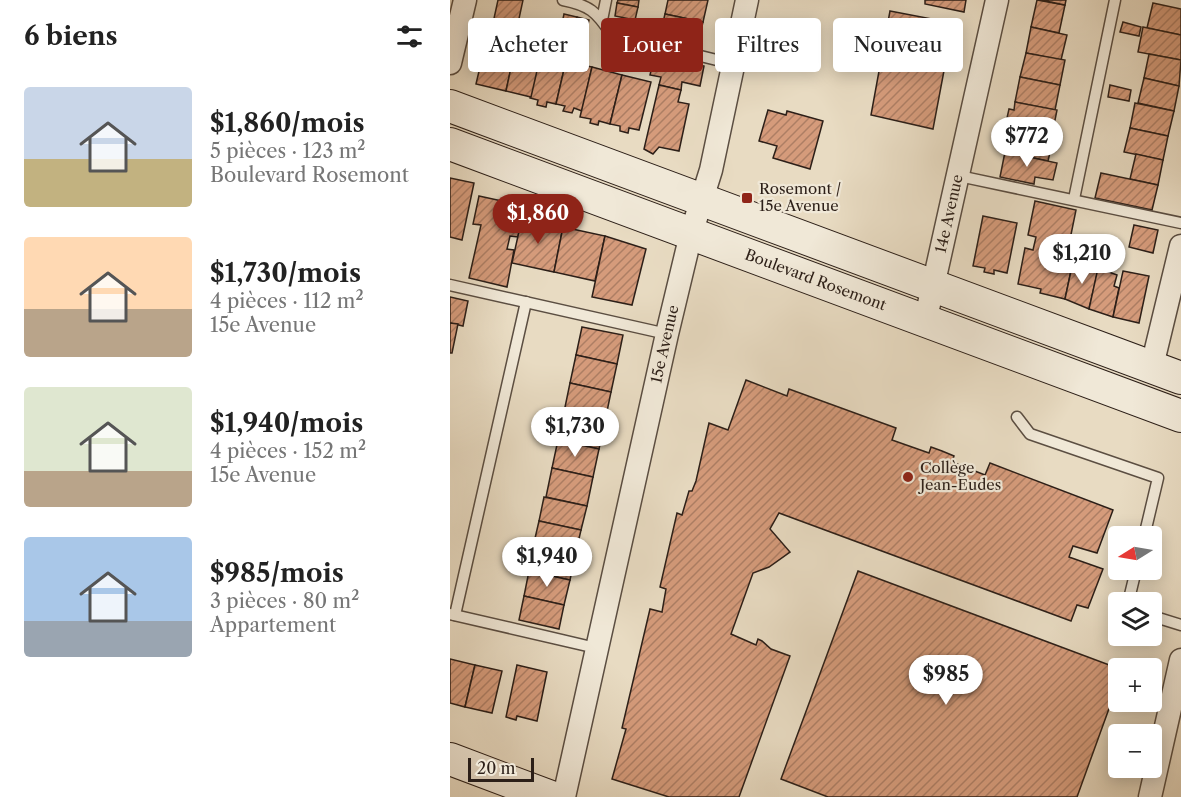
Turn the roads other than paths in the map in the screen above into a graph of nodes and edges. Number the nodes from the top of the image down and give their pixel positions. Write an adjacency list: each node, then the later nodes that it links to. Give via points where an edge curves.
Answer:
1 (465, 0): 10 (street)
2 (563, 0): 9 (lane, via 585,5)
3 (606, 0): 7 (lane)
4 (747, 0): 8 (street, 15e Avenue)
5 (997, 0): 14 (street, 14e Avenue)
6 (1115, 0): 15 (lane)
7 (602, 18)
8 (743, 18)
9 (601, 19)
10 (450, 63)
11 (731, 72): 16 (street, 15e Avenue)
12 (450, 106): 16 (main road)
13 (450, 144): 18 (main road, Boulevard Rosemont)
14 (959, 176): 15 (lane); 21 (street, 14e Avenue)
15 (1074, 199): 17 (lane)
16 (702, 200): 18 (street, 15e Avenue); 21 (main road)
17 (1181, 223)
18 (691, 234): 23 (main road, Boulevard Rosemont); 24 (street, 15e Avenue)
19 (1180, 253): 25 (street)
20 (450, 285): 22 (lane)
21 (934, 286): 23 (street, 14e Avenue); 25 (main road)
22 (526, 302): 24 (lane); 30 (lane)
23 (925, 322): 27 (main road, Boulevard Rosemont)
24 (667, 334): 33 (street, 15e Avenue)
25 (1152, 366): 26 (main road)
26 (1181, 378)
27 (1181, 416)
28 (1017, 417): 29 (lane, via 1030,435 1158,478)
29 (1147, 526)
30 (453, 615): 33 (lane)
31 (1162, 619): 32 (lane)
32 (1181, 625)
33 (596, 648): 37 (street, 15e Avenue)
34 (1181, 660): 38 (street)
35 (450, 759): 36 (main road)
36 (551, 797)
37 (564, 797)
38 (1150, 797)

